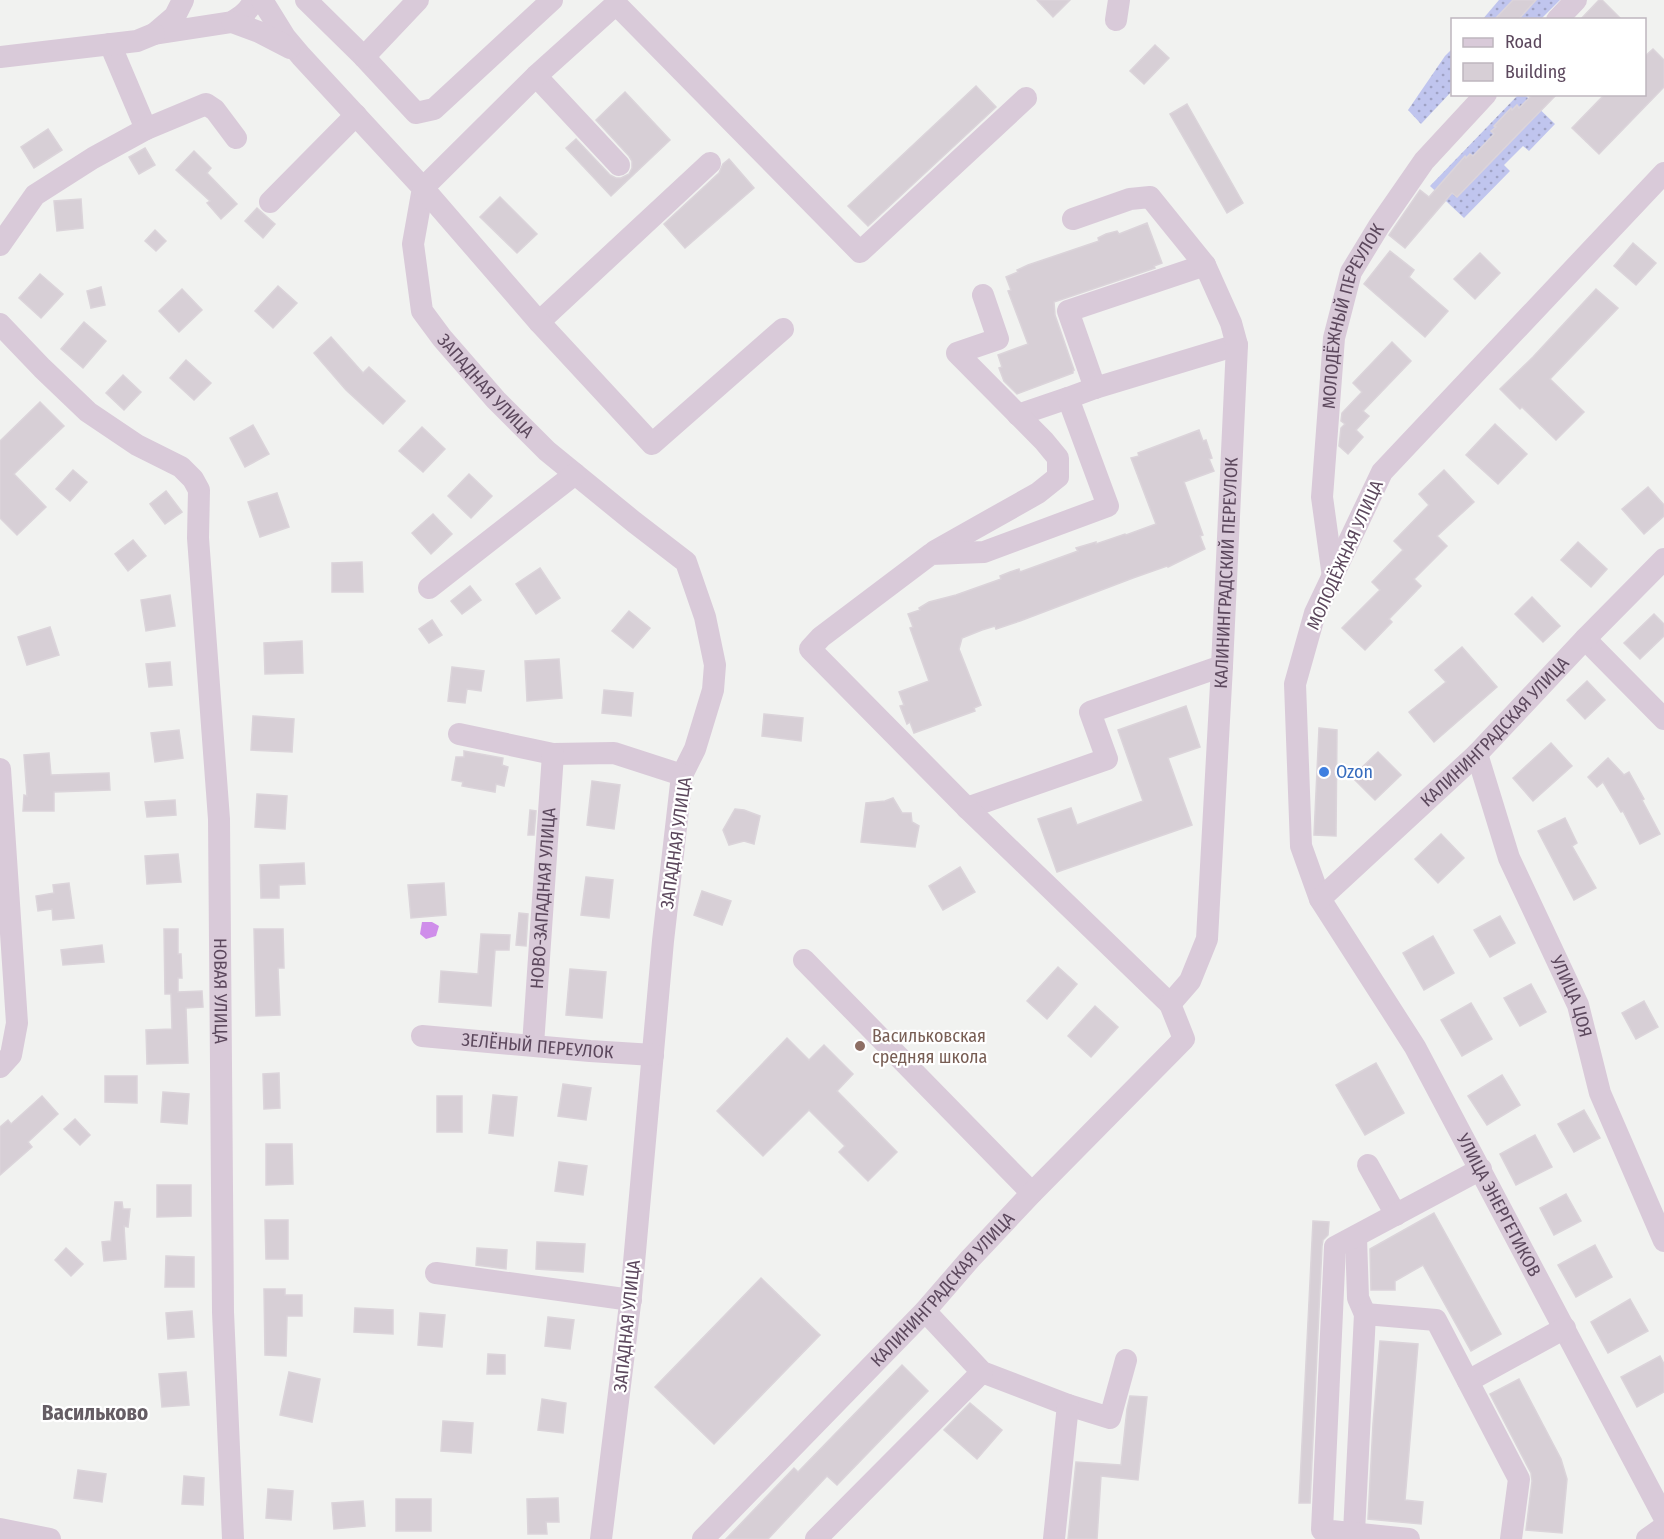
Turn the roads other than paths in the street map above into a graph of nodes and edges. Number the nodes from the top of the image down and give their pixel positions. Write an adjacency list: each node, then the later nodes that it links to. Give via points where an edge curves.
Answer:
1 (185, 0): 10 (street, via 198,16 209,22); 11 (street, via 175,16)
2 (254, 0): 10 (street, via 242,16)
3 (262, 0): 13 (street)
4 (306, 0): 15 (street)
5 (418, 0): 15 (street)
6 (552, 0): 15 (street, via 434,109 416,113)
7 (1576, 0): 9 (street)
8 (614, 1): 16 (street); 18 (street, via 860,252)
9 (1559, 18)
10 (226, 23): 11 (street); 13 (street, via 253,29)
11 (154, 34): 12 (street)
12 (110, 44): 14 (street); 20 (street)
13 (301, 56): 19 (street)
14 (0, 57)
15 (364, 57)
16 (536, 76): 23 (street); 25 (street)
17 (1484, 96): 41 (street, МОЛОДЁЖНЫЙ ПЕРЕУЛОК, via 1424,161 1351,273 1334,338 1322,497)
18 (1026, 98)
19 (356, 115): 25 (street); 26 (street)
20 (146, 129): 21 (street, via 206,104); 28 (street, via 34,195)
21 (236, 138)
22 (710, 163): 31 (street)
23 (619, 165)
24 (1664, 173): 41 (street, МОЛОДЁЖНАЯ УЛИЦА, via 1382,472)
25 (423, 188): 31 (street); 38 (street, ЗАПАДНАЯ УЛИЦА, via 413,244 422,311 496,400)
26 (270, 202)
27 (1073, 219): 29 (street, КАЛИНИНГРАДСКИЙ ПЕРЕУЛОК, via 1130,199 1150,197)
28 (0, 245)
29 (1204, 265): 34 (street, КАЛИНИНГРАДСКИЙ ПЕРЕУЛОК, via 1232,323); 35 (street, via 1068,311)
30 (983, 295): 37 (street, via 998,339 957,353)
31 (539, 321): 33 (street, via 652,444)
32 (0, 324): 79 (street, НОВАЯ УЛИЦА, via 88,411 137,445 181,466 199,490 198,538 219,819 223,1312)
33 (783, 329)
34 (1237, 345): 35 (street); 44 (street, КАЛИНИНГРАДСКИЙ ПЕРЕУЛОК)
35 (1095, 388): 36 (street)
36 (1068, 398): 37 (street); 39 (street, via 1108,506 984,552)
37 (1018, 415): 39 (street, via 1058,458 1058,477 1038,493)
38 (575, 474): 42 (street); 50 (street, ЗАПАДНАЯ УЛИЦА, via 686,562 697,592 715,665 713,690 695,749)
39 (931, 554): 51 (street, via 821,637 810,650)
40 (1664, 559): 43 (street, КАЛИНИНГРАДСКАЯ УЛИЦА)
41 (1333, 577): 52 (street, МОЛОДЁЖНАЯ УЛИЦА, via 1315,613 1295,684 1301,846)
42 (429, 588)
43 (1585, 639): 45 (street); 48 (street, КАЛИНИНГРАДСКАЯ УЛИЦА)
44 (1222, 666): 51 (street, via 1090,712 1107,759); 54 (street, КАЛИНИНГРАДСКИЙ ПЕРЕУЛОК, via 1207,939 1190,981)
45 (1664, 719)
46 (459, 734): 47 (street)
47 (553, 754): 50 (street, via 614,753); 56 (street, НОВО-ЗАПАДНАЯ УЛИЦА)
48 (1477, 754): 52 (street, КАЛИНИНГРАДСКАЯ УЛИЦА); 64 (street, УЛИЦА ЦОЯ, via 1509,858 1578,1005 1600,1093)
49 (0, 769): 58 (street, via 17,1023 12,1055)
50 (682, 775): 57 (street, ЗАПАДНАЯ УЛИЦА)
51 (967, 808): 54 (street)
52 (1320, 899): 60 (street, УЛИЦА ЭНЕРГЕТИКОВ, via 1415,1047)
53 (804, 960): 61 (street)
54 (1170, 1004): 61 (street, КАЛИНИНГРАДСКАЯ УЛИЦА, via 1184,1040)
55 (422, 1035): 56 (street, ЗЕЛЁНЫЙ ПЕРЕУЛОК)
56 (533, 1045): 57 (street, ЗЕЛЁНЫЙ ПЕРЕУЛОК)
57 (653, 1055): 66 (street, ЗАПАДНАЯ УЛИЦА)
58 (0, 1067)
59 (1368, 1165): 62 (street)
60 (1481, 1169): 62 (street); 69 (street, УЛИЦА ЭНЕРГЕТИКОВ)
61 (1032, 1193): 67 (street, КАЛИНИНГРАДСКАЯ УЛИЦА)
62 (1396, 1215): 63 (street)
63 (1356, 1238): 68 (street, via 1358,1298); 77 (street, via 1335,1247 1322,1530)
64 (1664, 1241)
65 (436, 1273): 66 (street)
66 (631, 1300): 80 (street, ЗАПАДНАЯ УЛИЦА)
67 (925, 1311): 71 (street); 81 (street, КАЛИНИНГРАДСКАЯ УЛИЦА)
68 (1365, 1314): 72 (street, via 1436,1320); 77 (street)
69 (1565, 1328): 72 (street); 74 (street, УЛИЦА ЭНЕРГЕТИКОВ)
70 (1126, 1360): 73 (street, via 1110,1418)
71 (982, 1372): 73 (street); 82 (street)
72 (1468, 1381): 85 (street, via 1520,1479)
73 (1068, 1405): 83 (street)
74 (1664, 1517)
75 (1664, 1527): 86 (street)
76 (0, 1529): 78 (street)
77 (1354, 1532): 84 (street)
78 (50, 1539)
79 (233, 1539)
80 (601, 1539)
81 (703, 1539)
82 (816, 1539)
83 (1053, 1539)
84 (1409, 1539)
85 (1512, 1539)
86 (1647, 1539)

